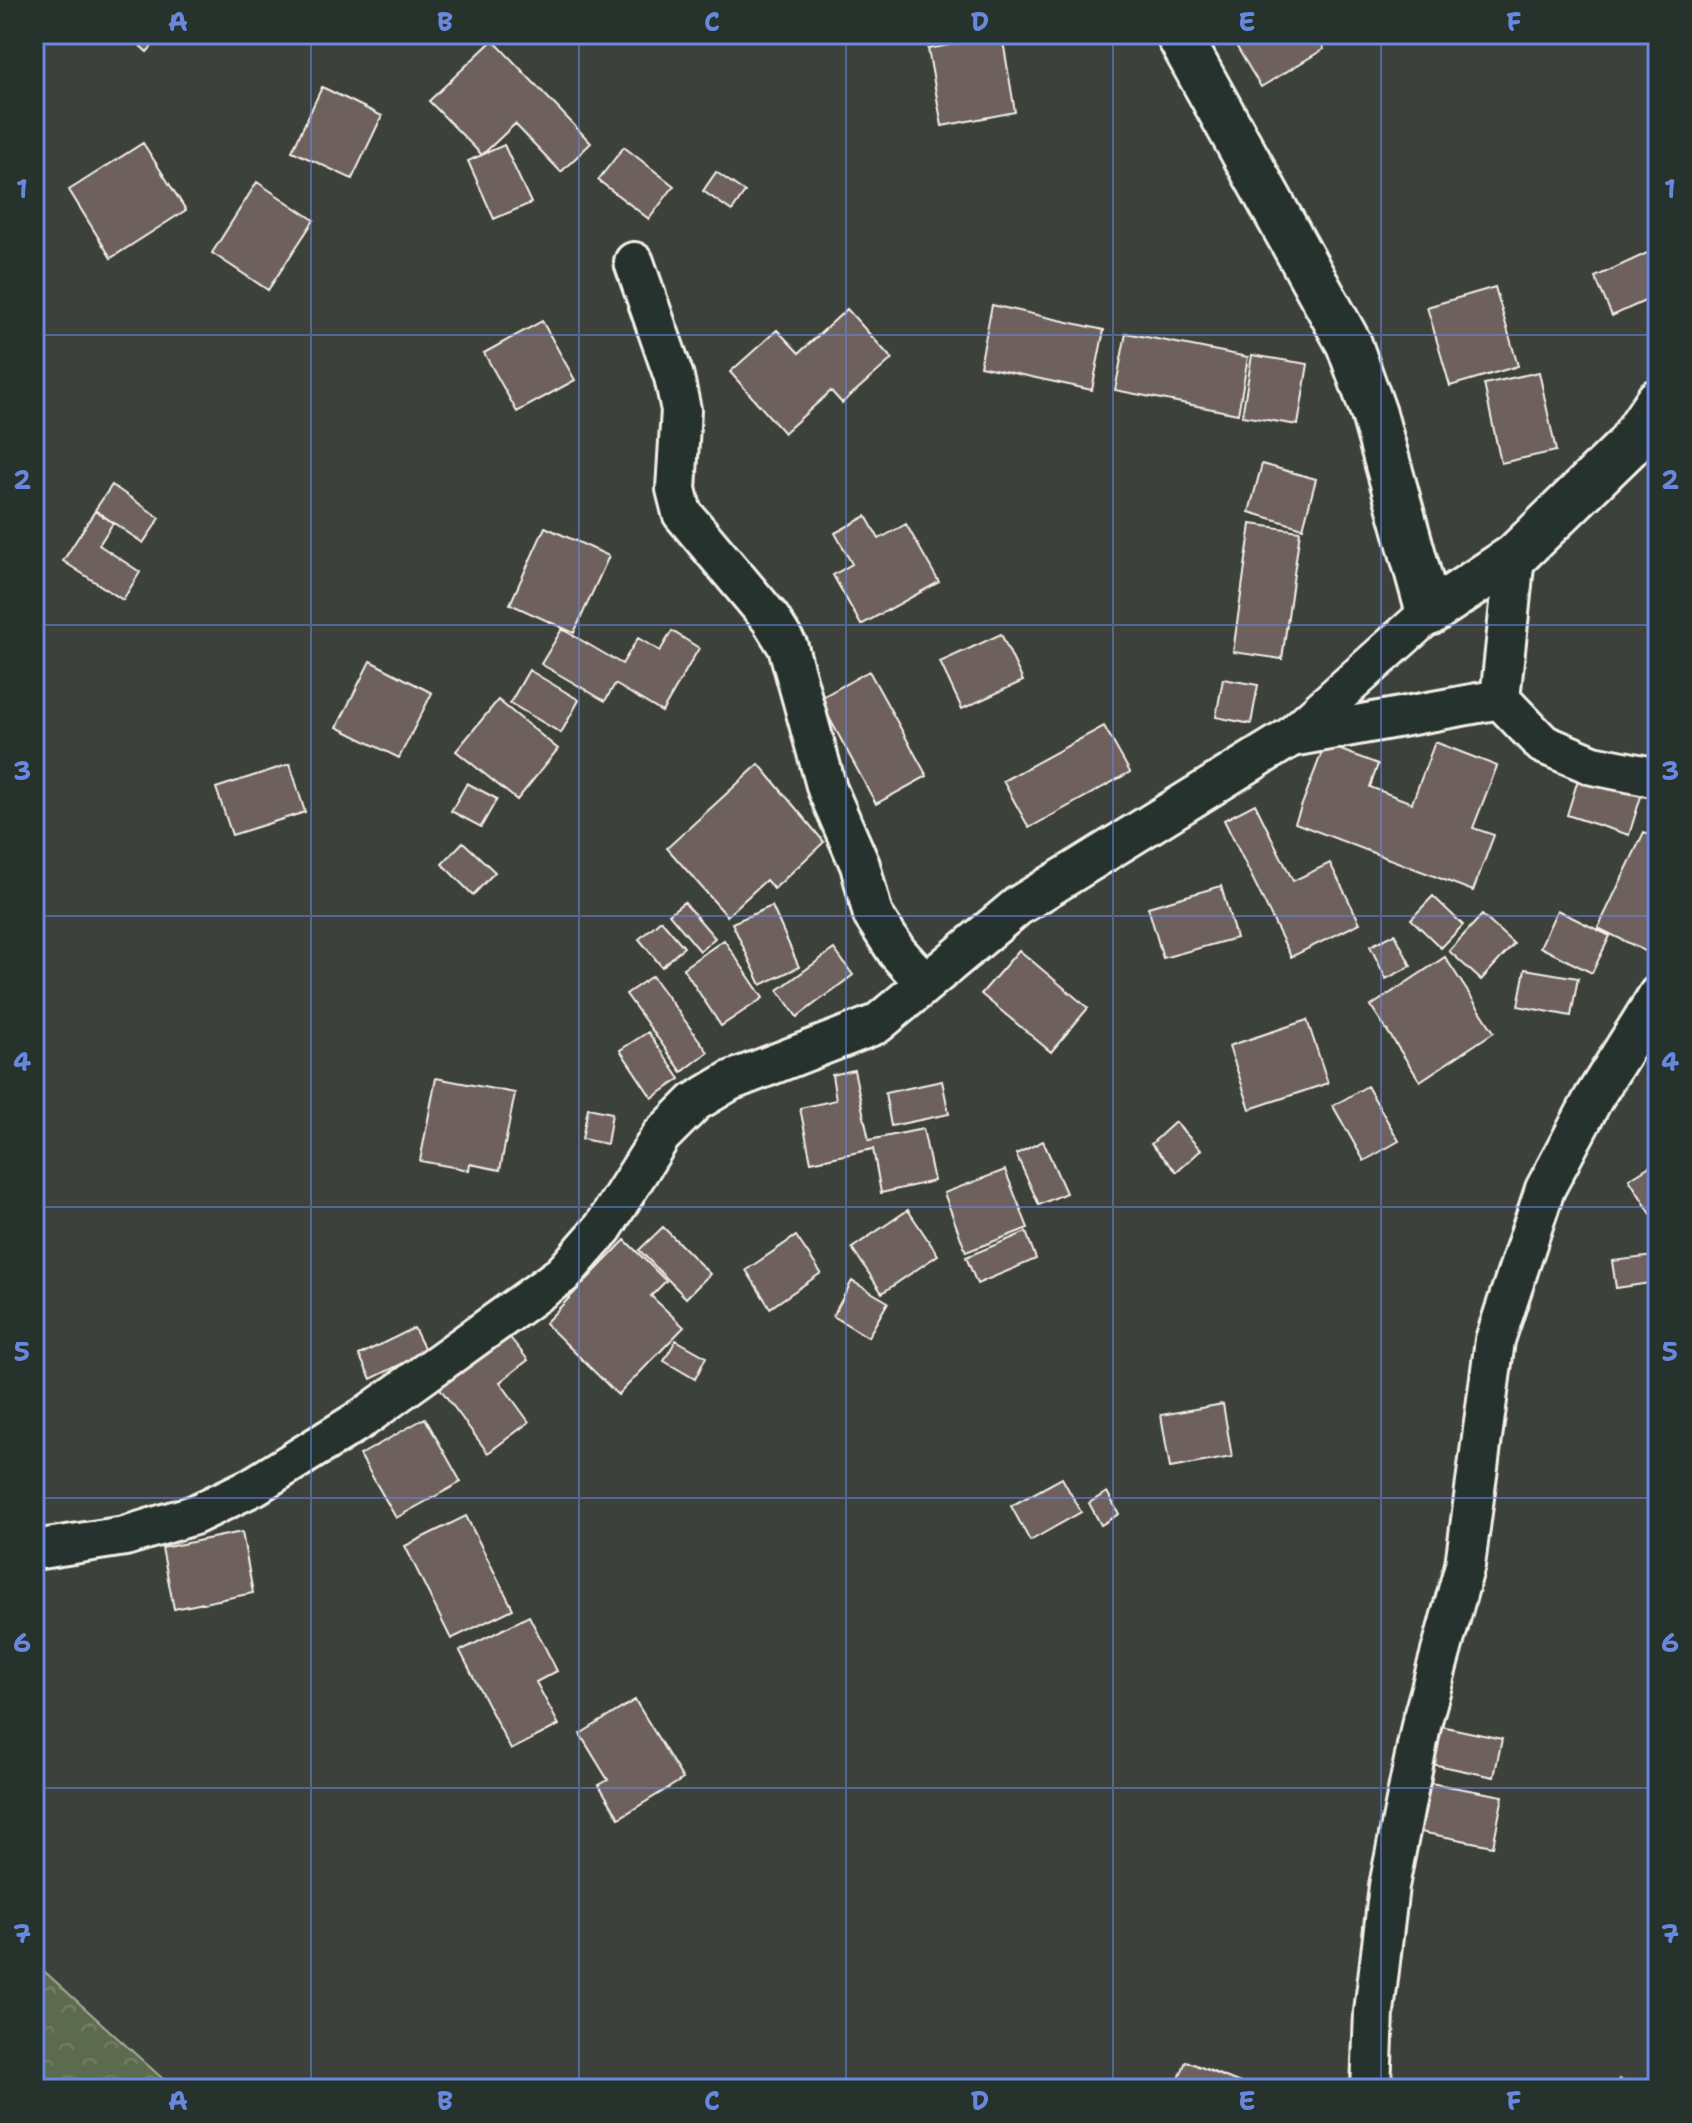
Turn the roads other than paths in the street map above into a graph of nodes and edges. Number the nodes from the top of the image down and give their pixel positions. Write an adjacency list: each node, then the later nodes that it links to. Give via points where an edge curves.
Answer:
1 (1178, 34): 5 (street, via 1349,344 1374,414)
2 (634, 262): 9 (street, via 681,410 676,489 682,513 788,647 827,789 860,865 873,915)
3 (1658, 401): 4 (street, via 1628,446)
4 (1515, 556): 5 (street); 6 (street)
5 (1429, 613): 7 (street)
6 (1500, 699): 7 (street); 8 (street, via 1543,744 1593,765)
7 (1291, 737): 9 (street, via 1018,906)
8 (1658, 778)
9 (925, 983): 11 (street, via 877,1024 730,1081 695,1102 661,1136 603,1228 563,1274 363,1418 254,1486 194,1515 125,1536)
10 (1658, 995): 12 (street, via 1545,1189 1495,1340 1465,1565 1422,1721 1389,1886)
11 (34, 1550)
12 (1371, 2089)

